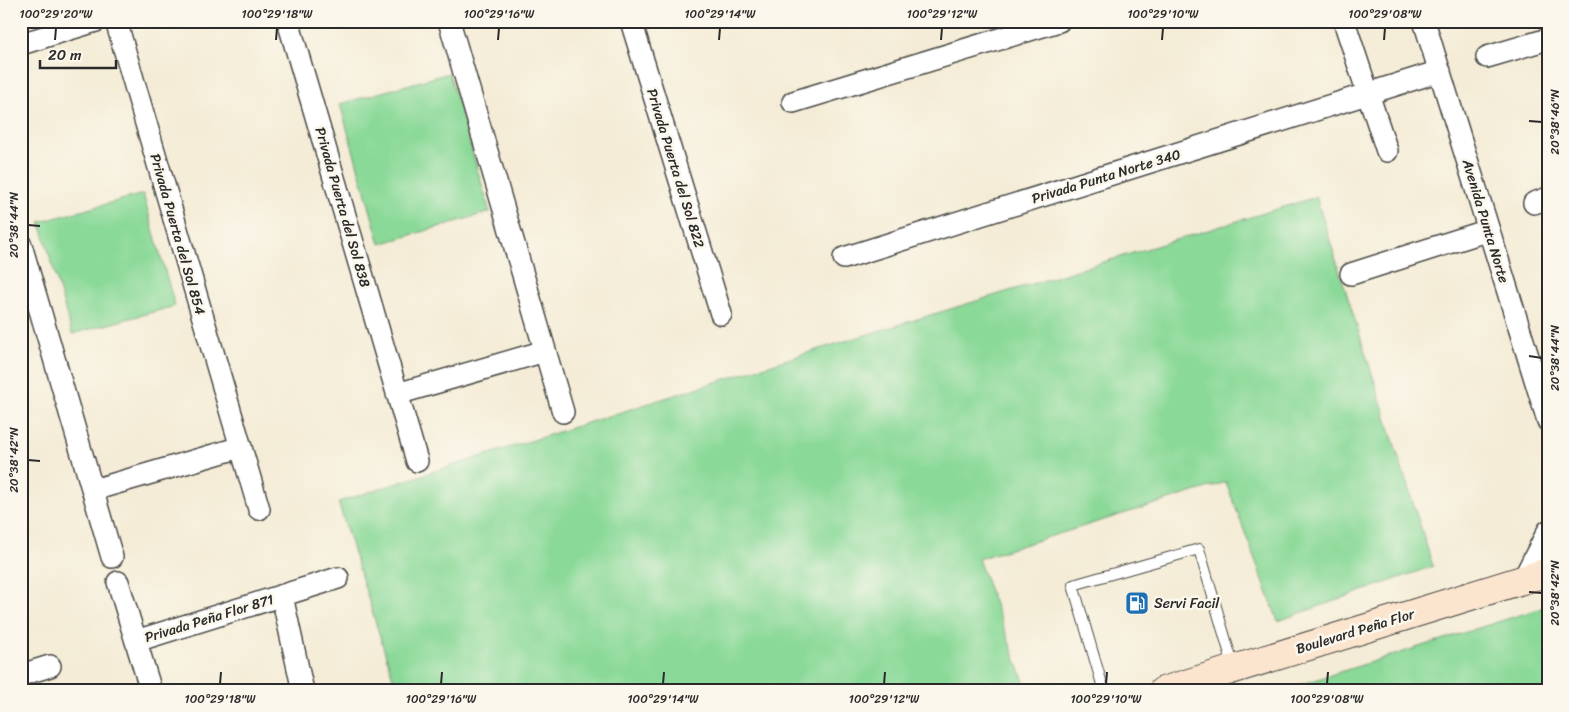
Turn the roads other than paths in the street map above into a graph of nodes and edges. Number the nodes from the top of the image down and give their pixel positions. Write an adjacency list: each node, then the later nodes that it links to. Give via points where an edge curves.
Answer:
1 (96, 21): 10 (street)
2 (116, 21): 26 (street, Privada Puerta del Sol 854)
3 (288, 21): 22 (street, Privada Puerta del Sol 838)
4 (449, 21): 21 (street)
5 (631, 21): 20 (street, Privada Puerta del Sol 822)
6 (1059, 21): 14 (street)
7 (1344, 21): 13 (street)
8 (1424, 21): 12 (street, Avenida Punta Norte)
9 (1548, 39): 11 (street)
10 (21, 44)
11 (1487, 57)
12 (1440, 72): 13 (street, Privada Punta Norte 340); 16 (street, Avenida Punta Norte)
13 (1368, 94): 15 (street); 18 (street, Privada Punta Norte 340)
14 (793, 102)
15 (1387, 151)
16 (1489, 230): 19 (street); 23 (street, Avenida Punta Norte)
17 (21, 245): 28 (street)
18 (844, 258)
19 (1351, 274)
20 (721, 314)
21 (545, 351): 22 (street); 24 (street)
22 (397, 394): 27 (street, Privada Puerta del Sol 838)
23 (1544, 395): 25 (street, Avenida Punta Norte)
24 (564, 412)
25 (1548, 421)
26 (241, 447): 28 (street); 29 (street, Privada Puerta del Sol 854)
27 (417, 461)
28 (93, 490): 31 (street)
29 (259, 509)
30 (1548, 531): 32 (street)
31 (112, 557)
32 (1535, 576): 38 (main road, Boulevard Peña Flor)
33 (338, 578): 35 (street, Privada Peña Flor 871)
34 (118, 582): 36 (street, Privada Peña Flor 871)
35 (282, 596): 36 (street, Privada Peña Flor 871); 41 (street, Privada Peña Flor 871)
36 (136, 640): 40 (street, Privada Peña Flor 871)
37 (50, 666): 39 (street)
38 (1235, 668): 42 (lane, via 1199,548 1073,585); 43 (main road, Boulevard Peña Flor)
39 (21, 675)
40 (151, 691)
41 (303, 691)
42 (1104, 691)
43 (1163, 691)

